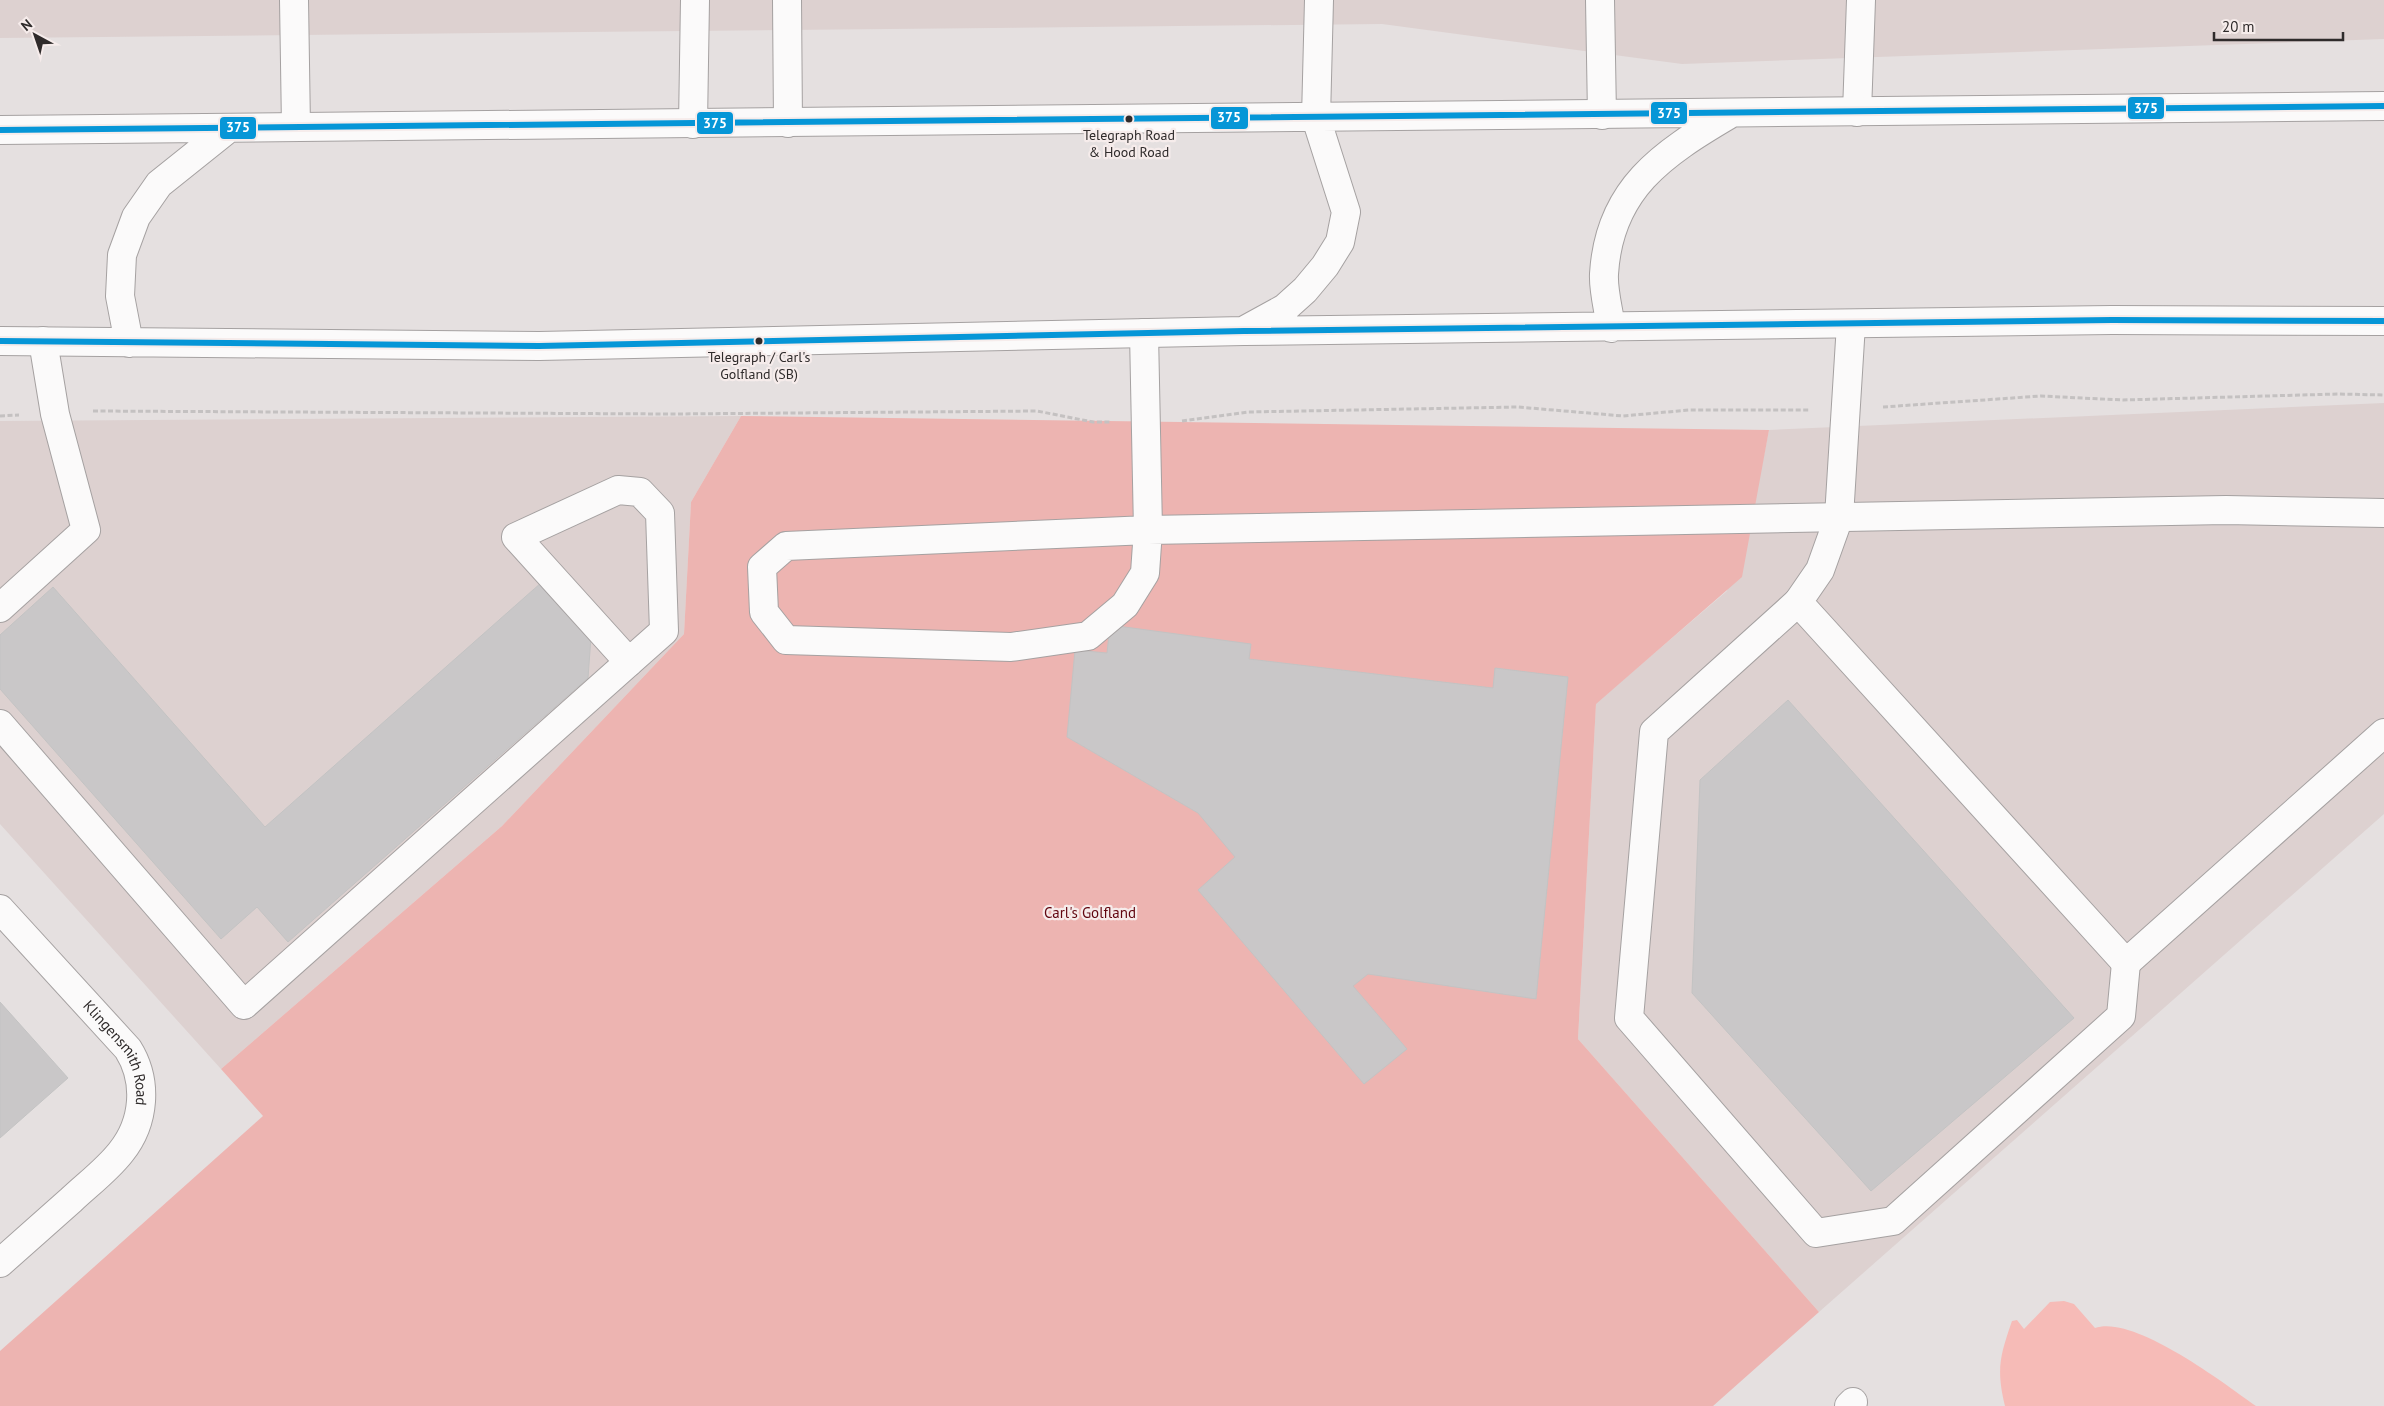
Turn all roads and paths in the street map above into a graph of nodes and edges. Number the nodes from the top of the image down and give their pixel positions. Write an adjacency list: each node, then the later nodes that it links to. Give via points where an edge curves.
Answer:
1 (294, 0): 14 (main road)
2 (695, 0): 13 (main road)
3 (788, 0): 12 (main road)
4 (1319, 0): 11 (main road)
5 (1600, 0): 10 (main road)
6 (1861, 0): 8 (main road)
7 (2384, 106): 8 (main road)
8 (1856, 112): 9 (main road)
9 (1731, 114): 10 (main road); 19 (main road, via 1680,143 1641,177 1614,223 1604,275)
10 (1602, 115): 11 (main road)
11 (1316, 118): 12 (main road); 20 (main road, via 1346,212 1340,242 1305,290 1285,308)
12 (788, 123): 13 (main road)
13 (693, 124): 14 (main road)
14 (296, 127): 15 (main road)
15 (229, 128): 16 (main road); 24 (main road, via 159,184 136,216 122,255 120,296)
16 (0, 130)
17 (2384, 321): 18 (main road, via 2112,320)
18 (1851, 324): 19 (main road); 34 (main road)
19 (1611, 328): 20 (main road)
20 (1244, 331): 21 (main road)
21 (1144, 333): 24 (main road, via 539,346); 35 (main road)
22 (0, 341): 23 (main road)
23 (43, 341): 24 (main road); 37 (main road, via 55,414 86,530)
24 (129, 342)
25 (2384, 395): 26 (path, via 2123,400 2041,396)
26 (1882, 407)
27 (1801, 410): 31 (path, via 1690,410 1623,416 1518,407 1288,411 1248,412)
28 (94, 411): 32 (path, via 672,414 1037,411 1093,422)
29 (0, 416): 30 (path)
30 (9, 416)
31 (1177, 421)
32 (1117, 422)
33 (2384, 512): 34 (main road, via 2226,510)
34 (1839, 517): 35 (main road); 36 (main road, via 1820,570)
35 (1148, 530): 35 (main road, via 1145,573 1125,605 1088,636 1011,647 786,640 764,612 762,568 786,546)
36 (1798, 602): 42 (main road); 42 (main road, via 1654,732 1629,1018 1816,1234 1893,1221 2121,1016)
37 (0, 608)
38 (629, 662): 38 (main road, via 516,537 618,490 640,492 660,513 664,631); 39 (main road, via 244,1005)
39 (0, 724)
40 (2384, 733): 42 (main road)
41 (0, 909): 43 (main road, Klingensmith Road, via 128,1049 137,1066 142,1092 136,1126 122,1152)
42 (2126, 963)
43 (0, 1264)

